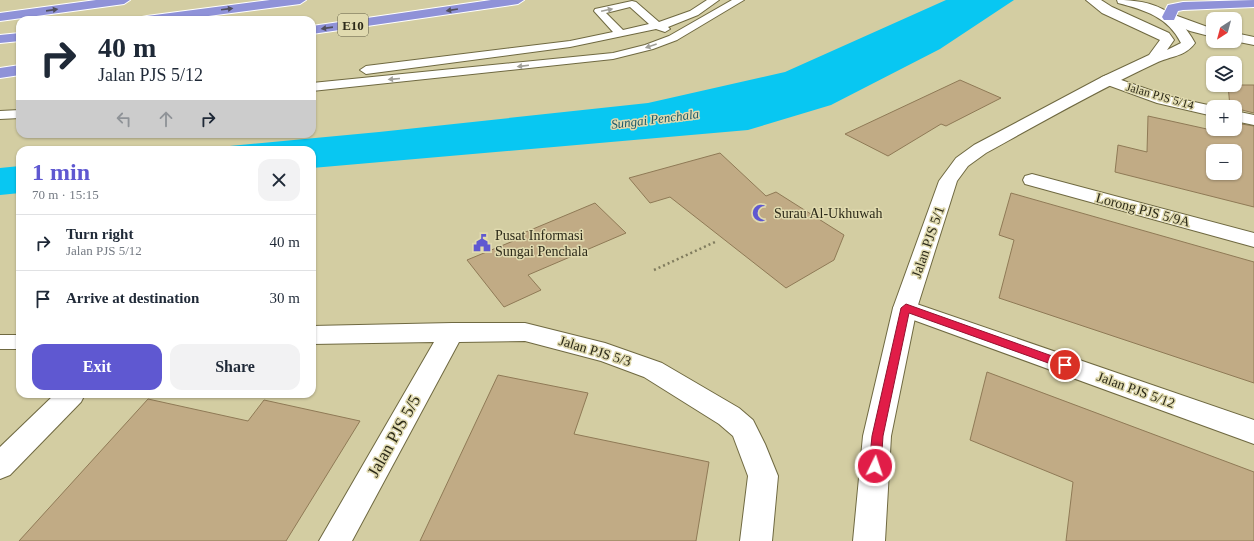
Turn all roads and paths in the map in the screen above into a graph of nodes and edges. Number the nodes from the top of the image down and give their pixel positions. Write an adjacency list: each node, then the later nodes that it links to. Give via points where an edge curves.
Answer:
1 (124, 0): 11 (highway, one-way to 1)
2 (300, 0): 10 (highway, one-way to 2)
3 (518, 0): 14 (highway, E10, one-way to 14)
4 (713, 0): 13 (lane, via 694,13)
5 (739, 0): 17 (lane)
6 (1092, 0): 9 (street, Jalan PJS 5/1)
7 (1124, 0): 12 (street, via 1155,9)
8 (1254, 3): 12 (highway, via 1173,8)
9 (1118, 14): 12 (street, via 1147,21); 24 (street, Jalan PJS 5/1, via 1164,36 1166,44)
10 (178, 16)
11 (0, 17)
12 (1169, 18): 15 (street); 23 (street)
13 (657, 26): 16 (lane); 16 (lane, one-way to 13, via 599,11 632,4); 17 (lane)
14 (316, 29)
15 (1206, 31)
16 (621, 34): 25 (lane, via 570,44)
17 (678, 34): 29 (lane, one-way to 29, via 649,47 613,56)
18 (16, 37): 20 (highway)
19 (1206, 38): 23 (street, Jalan PJS 5/1)
20 (0, 39)
21 (1242, 39): 22 (street)
22 (1254, 41)
23 (1188, 43): 24 (street, Jalan PJS 5/1, via 1173,54)
24 (1154, 58): 28 (street, Jalan PJS 5/1)
25 (366, 70)
26 (16, 71): 27 (highway)
27 (0, 73)
28 (1106, 80): 30 (street, Jalan PJS 5/14, via 1163,100); 39 (street, Jalan PJS 5/1, via 980,149 962,162 948,181)
29 (316, 87)
30 (1206, 109)
31 (16, 114): 32 (lane)
32 (0, 115)
33 (1242, 117): 34 (street)
34 (1254, 120)
35 (1032, 180): 36 (street, Lorong PJS 5/9A)
36 (1254, 240)
37 (715, 242): 38 (path)
38 (654, 270)
39 (906, 308): 45 (street, Jalan PJS 5/12); 49 (street, Jalan PJS 5/1, via 877,436)
40 (452, 332): 41 (street, Jalan PJS 5/3); 47 (street, Jalan PJS 5/5); 48 (street, Jalan PJS 5/3, via 525,332 605,353 653,370 729,416 743,428 763,476)
41 (316, 335)
42 (0, 342): 43 (lane)
43 (16, 342)
44 (68, 398): 46 (street)
45 (1254, 432)
46 (0, 466)
47 (335, 541)
48 (756, 541)
49 (869, 541)

